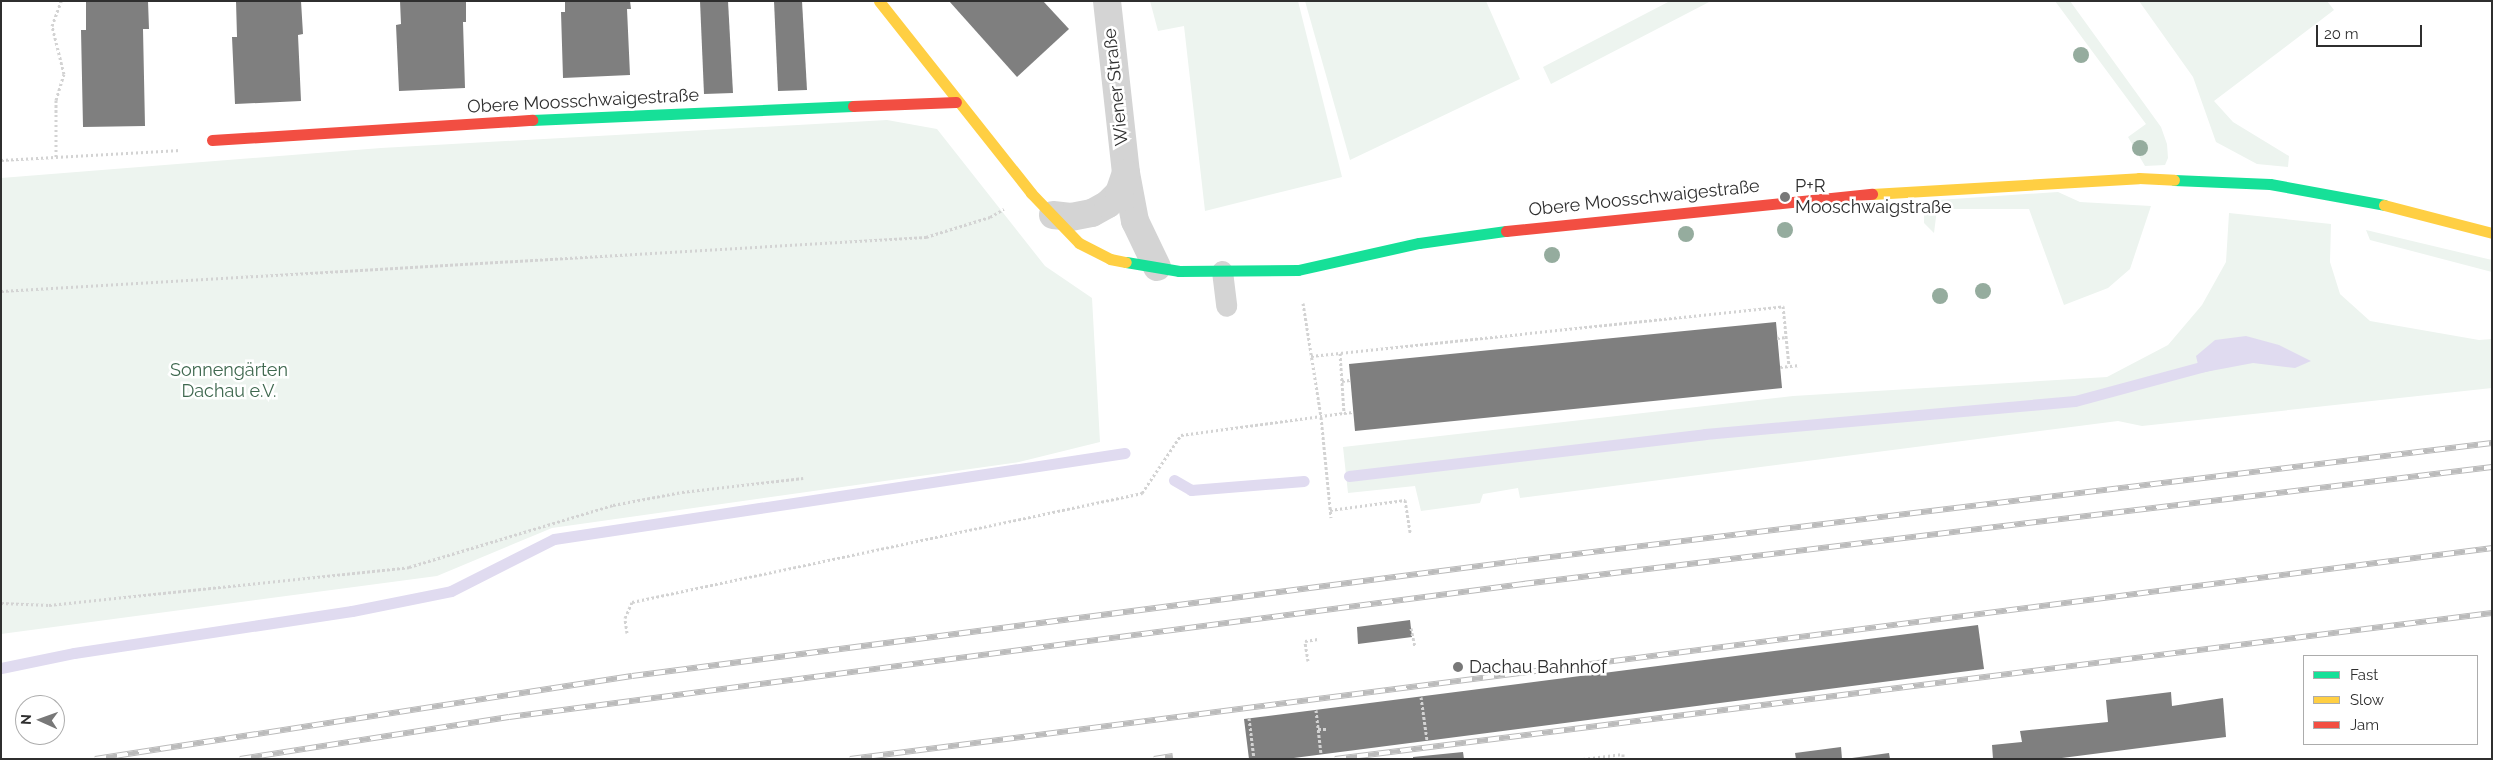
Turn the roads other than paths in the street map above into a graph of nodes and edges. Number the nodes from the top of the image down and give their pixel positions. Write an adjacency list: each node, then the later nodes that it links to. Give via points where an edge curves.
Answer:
1 (879, 1): 3 (street, Obere Moosschwaigestraße)
2 (1107, 1): 5 (street, Wiener Straße)
3 (956, 102): 4 (street, Obere Moosschwaigestraße, via 545,119); 6 (street, Obere Moosschwaigestraße)
4 (212, 140)
5 (1126, 173): 6 (street, Wiener Straße, via 1119,193 1108,204 1092,213 1071,217); 8 (street, Wiener Straße, via 1135,221)
6 (1053, 215): 8 (street, Obere Moosschwaigestraße, via 1079,242 1110,259)
7 (2492, 233): 9 (street, Obere Moosschwaigestraße, via 2352,197 2201,179 2139,178 1837,196 1574,222 1418,242 1298,270)
8 (1157, 267): 9 (street, Obere Moosschwaigestraße)
9 (1222, 271): 10 (lane)
10 (1226, 306)

